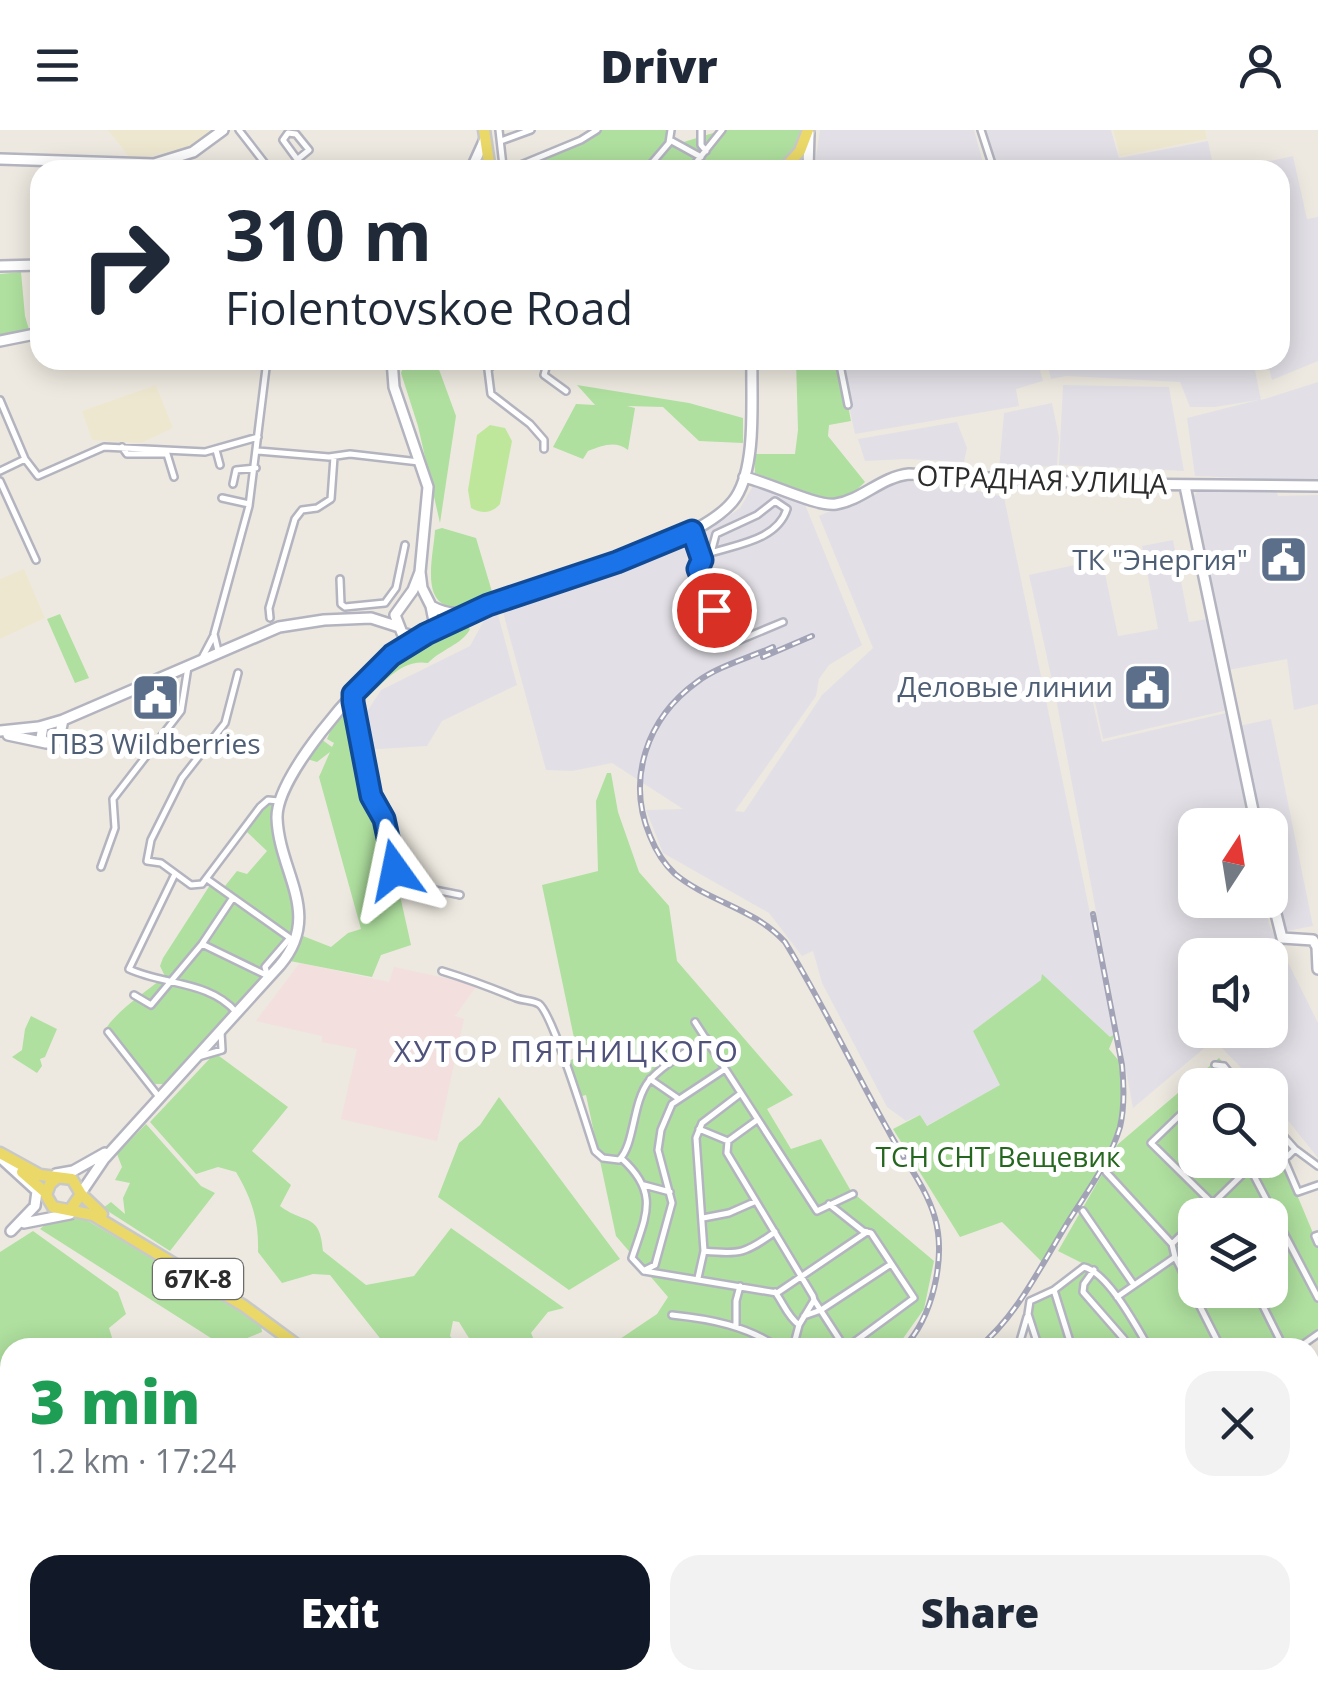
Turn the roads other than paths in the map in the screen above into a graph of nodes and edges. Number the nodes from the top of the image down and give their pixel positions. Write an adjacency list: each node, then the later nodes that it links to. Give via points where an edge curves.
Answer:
1 (223, 130): 18 (main road)
2 (239, 130): 19 (street)
3 (500, 130): 13 (street)
4 (511, 130): 13 (street)
5 (530, 130): 13 (street)
6 (596, 130): 23 (street)
7 (701, 130): 14 (street)
8 (722, 130): 14 (street)
9 (808, 130): 15 (main road)
10 (982, 130): 28 (street)
11 (485, 134): 20 (main road); 21 (main road)
12 (670, 134): 14 (street, via 672,142); 24 (street)
13 (501, 141): 22 (street)
14 (704, 154): 25 (street)
15 (805, 154): 26 (main road); 27 (main road)
16 (298, 158): 16 (street, via 283,140 288,133 309,150)
17 (0, 160): 29 (main road)
18 (167, 160)
19 (262, 160)
20 (477, 160)
21 (491, 160)
22 (495, 160)
23 (533, 160)
24 (654, 160)
25 (699, 160)
26 (797, 160)
27 (806, 160)
28 (991, 160)
29 (30, 161)
30 (30, 264): 31 (main road)
31 (0, 266)
32 (30, 335): 33 (main road)
33 (0, 341)
34 (266, 370): 43 (street)
35 (393, 370): 50 (main road)
36 (488, 370): 45 (street, via 491,394 530,424)
37 (546, 370): 40 (street, via 544,376)
38 (752, 370): 52 (main road)
39 (842, 370): 42 (street)
40 (566, 391)
41 (0, 400): 49 (street)
42 (848, 405)
43 (258, 437): 46 (street); 47 (street)
44 (122, 447): 46 (street); 49 (street, via 104,447 38,476); 55 (street, via 127,454 167,454)
45 (544, 449)
46 (216, 450): 51 (street)
47 (258, 451): 48 (street); 53 (street)
48 (334, 457): 50 (street); 76 (street, via 332,498 296,519)
49 (25, 459): 54 (street)
50 (420, 462): 70 (main road, via 428,487)
51 (220, 465)
52 (747, 465): 56 (main road); 57 (main road)
53 (256, 468): 59 (street, via 236,470); 64 (street)
54 (0, 471)
55 (174, 476)
56 (744, 477): 57 (main road, ОТРАДНАЯ УЛИЦА); 62 (main road)
57 (764, 481): 60 (main road, ОТРАДНАЯ УЛИЦА, via 829,504 909,474); 62 (main road)
58 (0, 482): 69 (street)
59 (233, 484)
60 (1185, 486): 61 (main road); 93 (main road, ОТРАДНАЯ УЛИЦА)
61 (1318, 486)
62 (737, 496): 65 (main road)
63 (222, 498): 64 (street)
64 (249, 504): 80 (street)
65 (692, 531): 68 (street); 75 (main road)
66 (405, 545): 72 (street)
67 (710, 553): 67 (street, via 716,534 775,501 787,509 769,534); 68 (street)
68 (701, 557): 78 (street, via 698,569 728,645)
69 (36, 560)
70 (420, 572): 73 (main road); 74 (main road)
71 (340, 579): 72 (street, via 345,606 375,605)
72 (394, 593): 73 (street)
73 (401, 604): 74 (main road, via 417,598); 77 (main road); 79 (main road)
74 (429, 604): 75 (main road, via 453,613); 81 (main road, via 434,622)
75 (487, 606): 81 (main road)
76 (270, 618)
77 (372, 618): 79 (main road); 82 (main road, via 279,627)
78 (783, 622)
79 (397, 627): 81 (main road, via 411,638); 83 (main road)
80 (214, 634): 82 (street); 84 (street)
81 (424, 636): 83 (main road)
82 (218, 651): 84 (main road)
83 (392, 655): 87 (main road)
84 (202, 658): 85 (main road)
85 (188, 664): 88 (main road); 94 (street, via 181,711 114,799 115,828)
86 (238, 673): 95 (street, via 225,723 182,778 146,855)
87 (353, 694): 92 (main road); 97 (street, via 371,796 384,819 395,870 420,886)
88 (60, 724): 89 (main road); 91 (main road, via 56,742)
89 (43, 726): 90 (main road); 91 (main road)
90 (0, 732): 91 (main road)
91 (46, 743)
92 (279, 801): 96 (street, via 260,807); 103 (main road, via 278,829 300,930)
93 (1252, 808)
94 (101, 867)
95 (174, 876): 96 (street, via 197,885); 104 (street, via 128,969)
96 (207, 878): 98 (street)
97 (460, 895)
98 (232, 899): 100 (street); 103 (street, via 290,938 265,967)
99 (1277, 918): 101 (main road, via 1282,938 1316,944)
100 (202, 944): 103 (street); 104 (street)
101 (1318, 964)
102 (442, 971): 126 (street, via 544,1008 595,1151)
103 (268, 977): 106 (main road)
104 (170, 982): 105 (street, via 151,1005); 106 (street, via 226,1000)
105 (134, 995)
106 (236, 1012): 115 (main road)
107 (695, 1022): 109 (street)
108 (108, 1032): 115 (street)
109 (706, 1038): 112 (street); 113 (street)
110 (1216, 1064): 111 (street)
111 (1226, 1068)
112 (725, 1069): 114 (street); 116 (street)
113 (650, 1079): 116 (street); 126 (street)
114 (740, 1094): 118 (street); 119 (street)
115 (159, 1097): 122 (main road)
116 (679, 1099): 138 (street, via 658,1150)
117 (1178, 1117): 130 (street, via 1151,1143)
118 (757, 1120): 120 (street); 145 (street, via 818,1210)
119 (700, 1129): 120 (street); 149 (street)
120 (728, 1141): 144 (street)
121 (1288, 1141): 123 (street)
122 (112, 1149): 125 (main road, via 59,1174); 127 (main road)
123 (1295, 1149): 124 (street); 128 (street)
124 (1288, 1154)
125 (3, 1157): 132 (main road, 67К-8); 140 (main road); 152 (main road, via 37,1191 35,1206)
126 (620, 1159): 136 (street)
127 (102, 1161): 132 (main road); 139 (main road); 148 (main road, via 88,1191)
128 (1318, 1166)
129 (1288, 1167): 137 (street, via 1298,1192)
130 (1178, 1170)
131 (1106, 1172): 159 (street)
132 (62, 1178): 139 (main road, 67К-8, via 78,1184); 140 (main road)
133 (1187, 1178): 142 (street)
134 (1240, 1178): 143 (street)
135 (1252, 1178): 172 (street)
136 (644, 1185): 138 (street); 164 (street, via 648,1208 632,1258)
137 (1318, 1185)
138 (670, 1192): 164 (street, via 664,1236 654,1265)
139 (81, 1193): 146 (main road); 148 (main road, 67К-8)
140 (46, 1194): 146 (main road, via 50,1204); 150 (main road)
141 (853, 1194): 145 (street)
142 (1207, 1198)
143 (1219, 1198)
144 (754, 1202): 149 (street); 153 (street)
145 (829, 1204): 154 (street)
146 (65, 1210): 150 (main road); 151 (main road, 67К-8)
147 (1084, 1211): 167 (street)
148 (107, 1217): 182 (main road, 67К-8)
149 (702, 1218): 160 (street)
150 (27, 1220): 151 (main road, via 81,1214); 152 (main road)
151 (117, 1229): 181 (main road, 67К-8)
152 (11, 1230): 156 (main road)
153 (774, 1232): 160 (street, via 748,1251); 165 (street)
154 (867, 1232): 162 (street); 165 (street)
155 (1318, 1235): 158 (street)
156 (0, 1237)
157 (1178, 1238): 159 (street)
158 (1318, 1243)
159 (1172, 1244): 161 (street)
160 (704, 1251): 166 (street)
161 (1176, 1258): 167 (street); 192 (street)
162 (891, 1264): 175 (street); 186 (street, via 913,1302)
163 (1094, 1270): 169 (street, via 1079,1269); 171 (street); 190 (street, via 1084,1292)
164 (644, 1271): 166 (street)
165 (801, 1277): 170 (street); 173 (street)
166 (698, 1278): 168 (street)
167 (1134, 1285): 171 (street)
168 (740, 1286): 170 (street); 180 (street)
169 (1054, 1290): 176 (street, via 1030,1301); 189 (street)
170 (775, 1292): 179 (street)
171 (1116, 1297): 191 (street)
172 (1318, 1298)
173 (814, 1300): 175 (street); 178 (street)
174 (1264, 1308): 193 (street)
175 (821, 1310): 178 (street); 185 (street)
176 (1028, 1314): 187 (street); 188 (street)
177 (672, 1315): 180 (street)
178 (804, 1316): 179 (street)
179 (799, 1325): 184 (street)
180 (736, 1327): 183 (street)
181 (287, 1338)
182 (296, 1338)
183 (767, 1338)
184 (796, 1338)
185 (839, 1338)
186 (861, 1338)
187 (1021, 1338)
188 (1036, 1338)
189 (1069, 1338)
190 (1123, 1338)
191 (1143, 1338)
192 (1216, 1338)
193 (1279, 1338)

